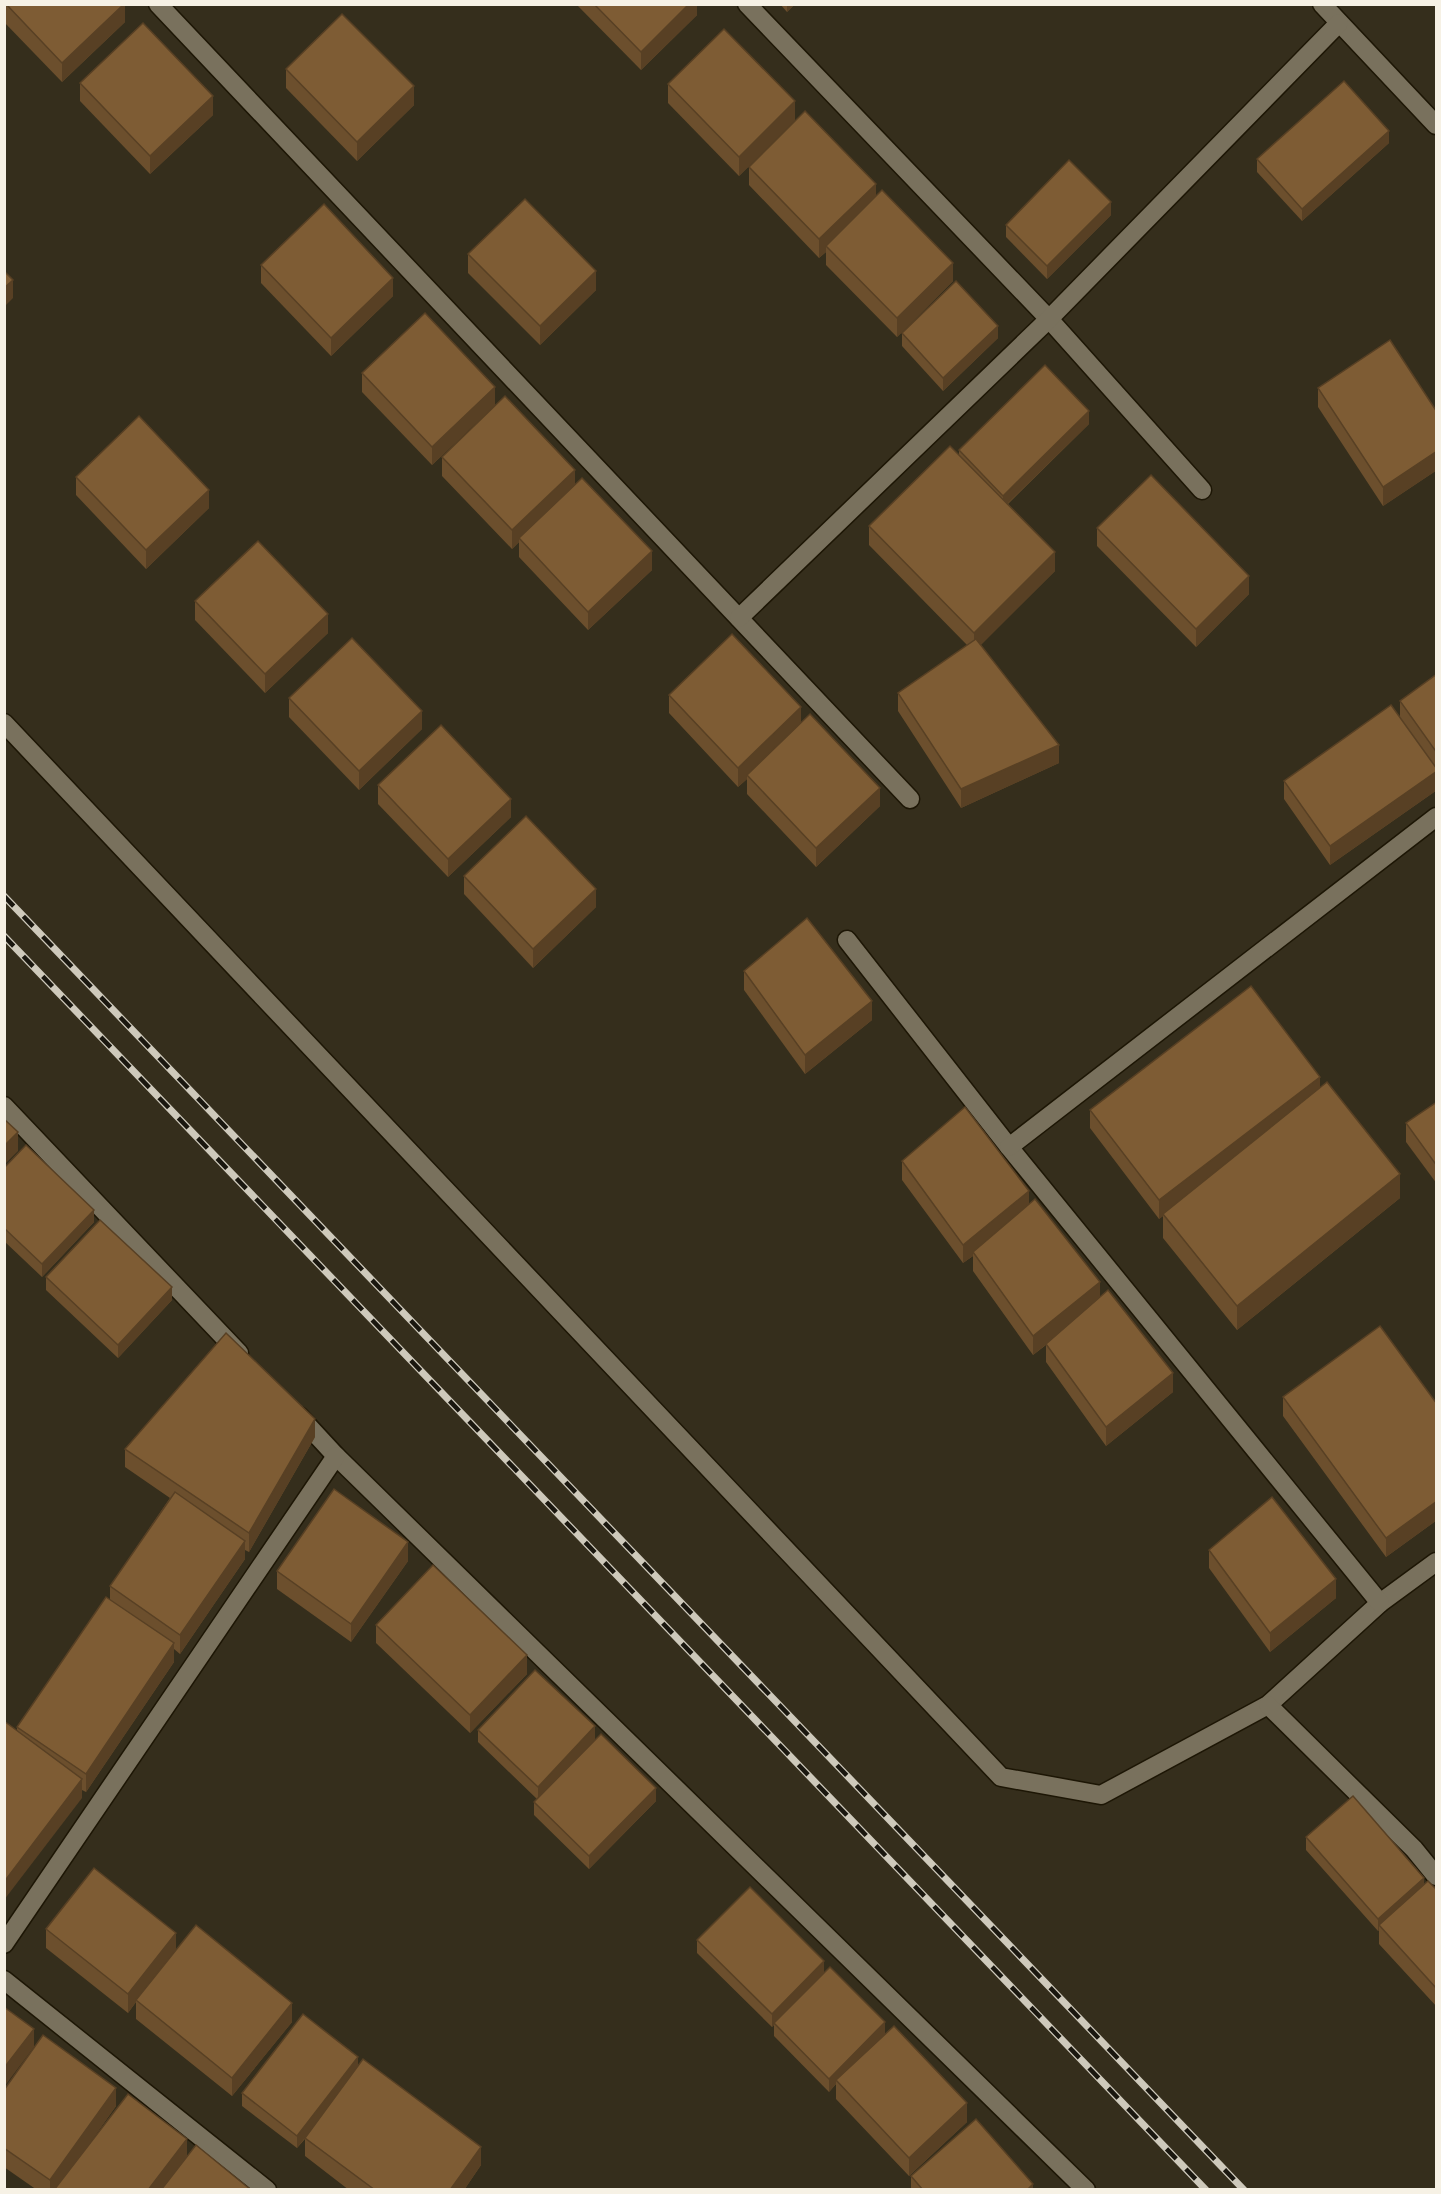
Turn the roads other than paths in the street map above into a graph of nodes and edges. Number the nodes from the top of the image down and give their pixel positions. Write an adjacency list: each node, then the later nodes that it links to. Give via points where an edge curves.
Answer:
1 (158, 4): 8 (street)
2 (747, 4): 6 (street)
3 (1322, 4): 4 (street)
4 (1340, 22): 5 (street); 6 (street)
5 (1437, 125)
6 (1049, 319): 7 (street); 8 (street)
7 (1202, 490)
8 (739, 618): 10 (street)
9 (4, 723): 20 (street, via 1001,1777 1101,1796)
10 (910, 799)
11 (1437, 817): 14 (street)
12 (847, 940): 14 (street)
13 (4, 1106): 15 (street)
14 (1009, 1147): 19 (street)
15 (247, 1362)
16 (288, 1404): 17 (street)
17 (336, 1456): 22 (street); 25 (street)
18 (1437, 1562): 19 (street)
19 (1380, 1603): 20 (street)
20 (1268, 1705): 21 (street)
21 (1437, 1876)
22 (4, 1944)
23 (4, 1980): 24 (street)
24 (267, 2190)
25 (1086, 2190)

